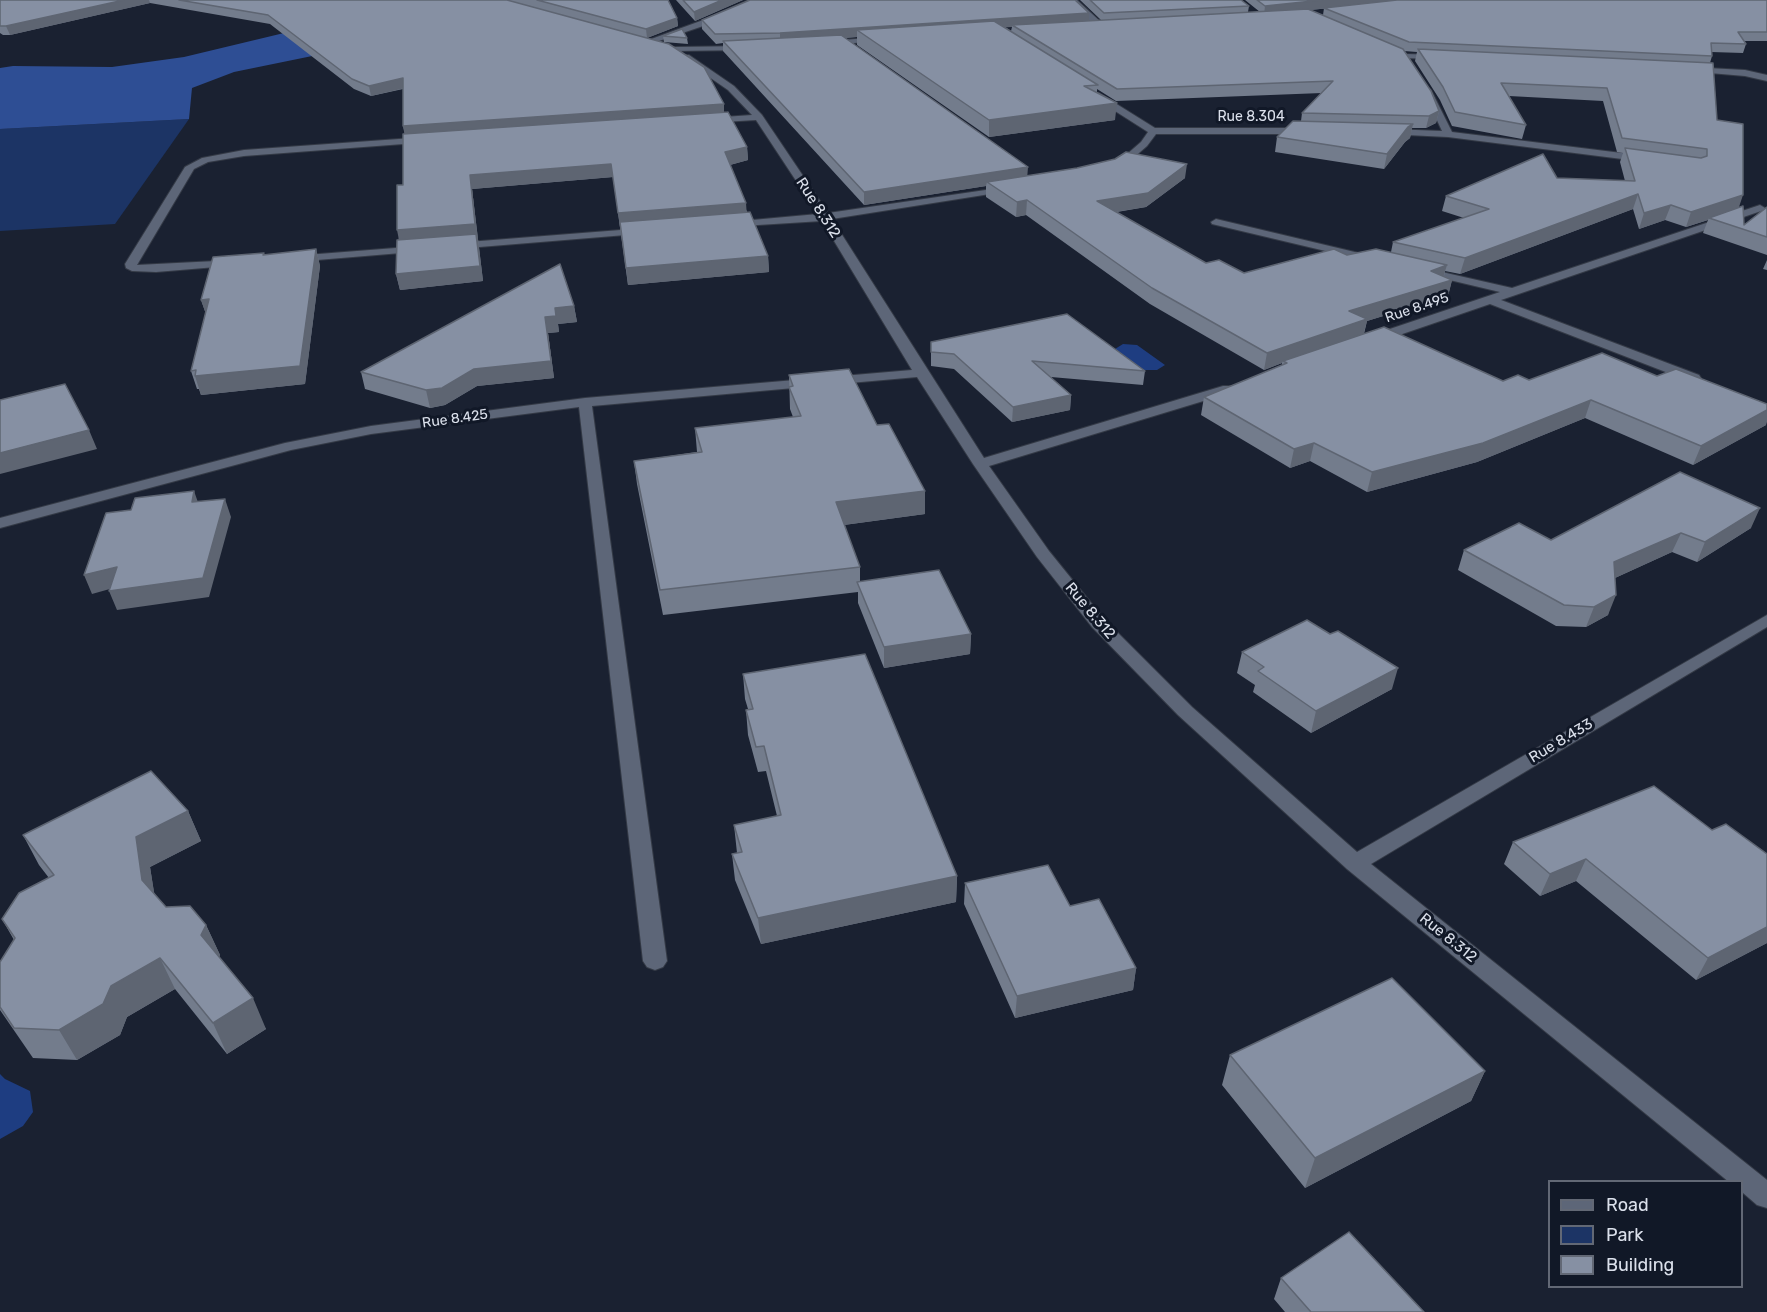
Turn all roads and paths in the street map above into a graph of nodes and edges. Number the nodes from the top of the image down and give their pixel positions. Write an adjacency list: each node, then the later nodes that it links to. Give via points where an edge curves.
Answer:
1 (753, 0): 10 (street, Rue 8.312, via 709,21 641,41)
2 (1073, 0): 3 (street)
3 (1101, 27): 4 (street); 5 (street)
4 (1111, 27)
5 (1089, 28)
6 (887, 39): 7 (street)
7 (844, 42): 8 (street); 11 (street)
8 (812, 44)
9 (758, 47): 10 (street)
10 (674, 49): 20 (street, Rue 8.312, via 731,88)
11 (854, 49)
12 (1395, 51): 13 (street)
13 (1405, 56): 14 (street); 15 (street)
14 (1452, 58)
15 (1411, 65)
16 (1673, 68): 17 (street)
17 (1767, 78)
18 (1423, 83): 25 (street)
19 (1083, 87): 22 (street)
20 (759, 117): 21 (street); 31 (street, Rue 8.312)
21 (699, 121)
22 (1153, 131): 23 (street, Rue 8.304); 28 (street, via 1129,157)
23 (1322, 131)
24 (1379, 132): 25 (street)
25 (1448, 134): 27 (street)
26 (436, 140): 36 (street, via 244,153 205,160 190,167 131,264 132,268 143,270)
27 (1661, 162)
28 (1098, 171)
29 (1019, 186): 31 (street)
30 (1760, 207): 39 (street, Rue 8.495)
31 (825, 217): 33 (street); 42 (street, Rue 8.312)
32 (1216, 222): 37 (street)
33 (717, 226)
34 (658, 230): 35 (street)
35 (276, 260)
36 (252, 262)
37 (1385, 262)
38 (1408, 267): 39 (street)
39 (1509, 291): 40 (street, Rue 8.495)
40 (1488, 299): 41 (street, Rue 8.495); 43 (street)
41 (1356, 345)
42 (921, 373): 45 (street, Rue 8.425); 46 (street, Rue 8.312)
43 (1711, 385)
44 (1235, 387): 46 (street)
45 (585, 402): 47 (street, Rue 8.425, via 371,430 290,446); 50 (street)
46 (980, 464): 49 (street, Rue 8.312, via 1043,554 1098,623 1185,711)
47 (0, 523)
48 (1767, 620): 49 (street, Rue 8.433)
49 (1355, 863): 51 (street, Rue 8.312)
50 (655, 961)
51 (1767, 1196)

